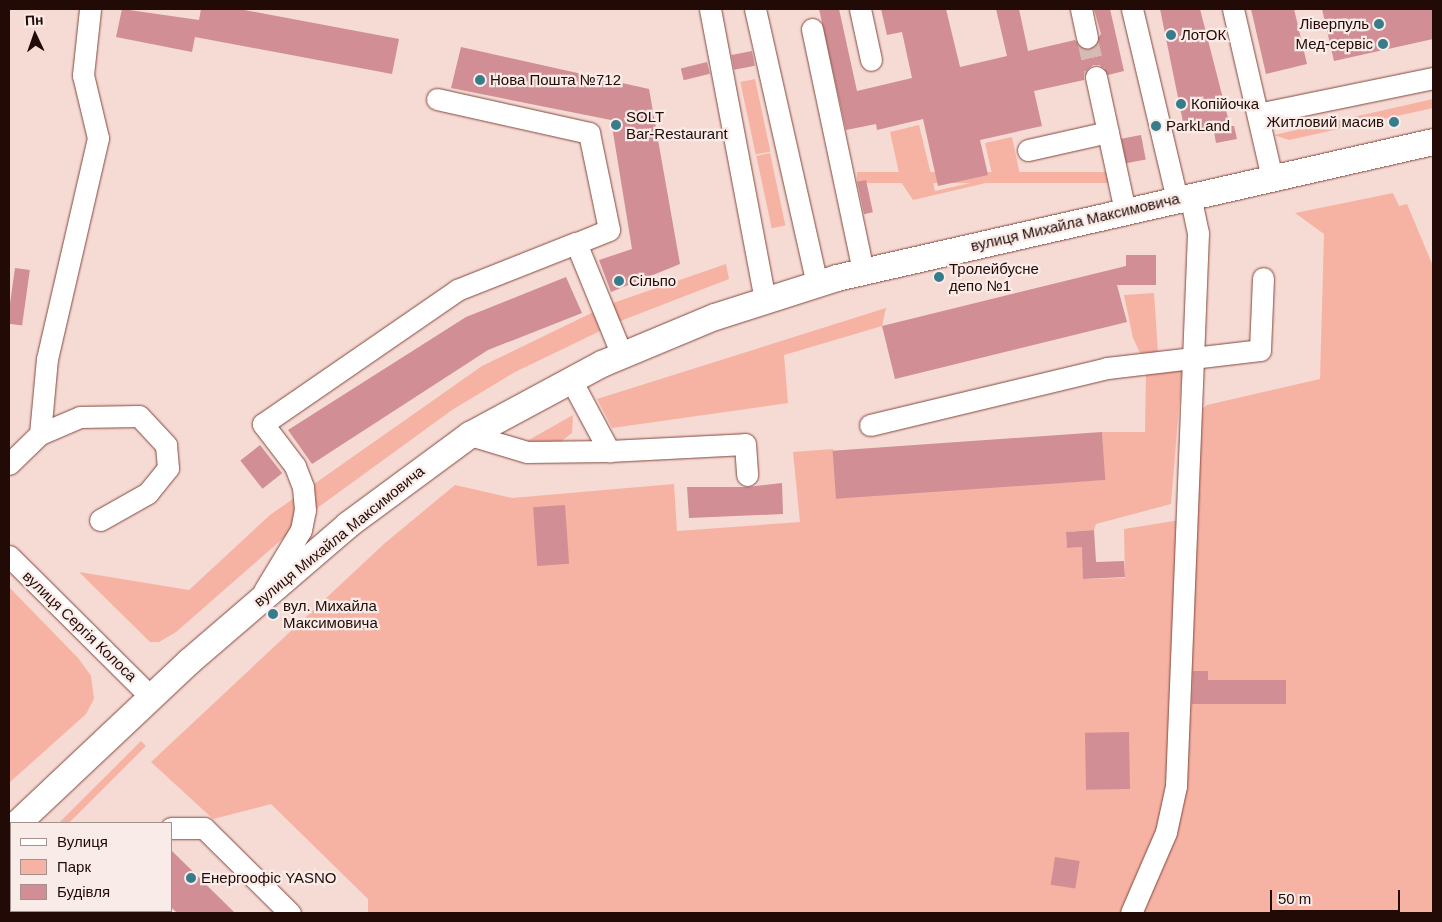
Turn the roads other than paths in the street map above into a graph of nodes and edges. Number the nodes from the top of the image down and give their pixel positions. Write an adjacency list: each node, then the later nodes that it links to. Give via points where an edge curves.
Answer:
1 (90, 9): 30 (street, via 83,75 98,138 47,359)
2 (710, 9): 25 (street)
3 (756, 9): 24 (street)
4 (860, 9): 10 (street)
5 (1081, 9): 9 (street)
6 (1132, 9): 19 (street)
7 (1233, 9): 14 (street)
8 (812, 29): 22 (street)
9 (1087, 37)
10 (871, 60)
11 (1096, 78): 15 (street)
12 (1433, 78): 14 (street)
13 (437, 99): 21 (street, via 589,133 609,230)
14 (1258, 114): 18 (street)
15 (1108, 132): 17 (street); 20 (street)
16 (1433, 142): 18 (main road, вулиця Михайла Максимовича)
17 (1028, 150)
18 (1272, 178): 19 (main road, вулиця Михайла Максимовича)
19 (1183, 198): 20 (main road, вулиця Михайла Максимовича); 27 (street, via 1198,233)
20 (1125, 211): 22 (main road, вулиця Михайла Максимовича)
21 (576, 243): 26 (street); 37 (street, via 457,290 263,424 295,466 303,487 305,510 301,530)
22 (863, 272): 24 (main road, вулиця Михайла Максимовича)
23 (1263, 278): 27 (street, via 1260,350)
24 (817, 284): 25 (main road, вулиця Михайла Максимовича)
25 (765, 299): 26 (main road, вулиця Михайла Максимовича)
26 (622, 355): 28 (main road, вулиця Михайла Максимовича)
27 (1193, 359): 29 (street, via 1107,368); 42 (street, via 1176,786 1166,832)
28 (570, 380): 31 (main road, вулиця Михайла Максимовича); 32 (street)
29 (870, 425)
30 (40, 434): 33 (street); 35 (street, via 80,417 139,416 166,445 168,468 148,493)
31 (470, 435): 32 (street, via 527,452); 37 (main road, вулиця Михайла Максимовича, via 410,476)
32 (609, 451): 34 (street, via 745,444)
33 (9, 464)
34 (747, 475)
35 (100, 520)
36 (9, 556): 38 (street, вулиця Сергія Колоса)
37 (259, 600): 38 (main road, вулиця Михайла Максимовича)
38 (151, 697): 39 (main road, вулиця Михайла Максимовича)
39 (19, 822)
40 (172, 828): 41 (street, via 204,828)
41 (290, 913)
42 (1131, 913)

